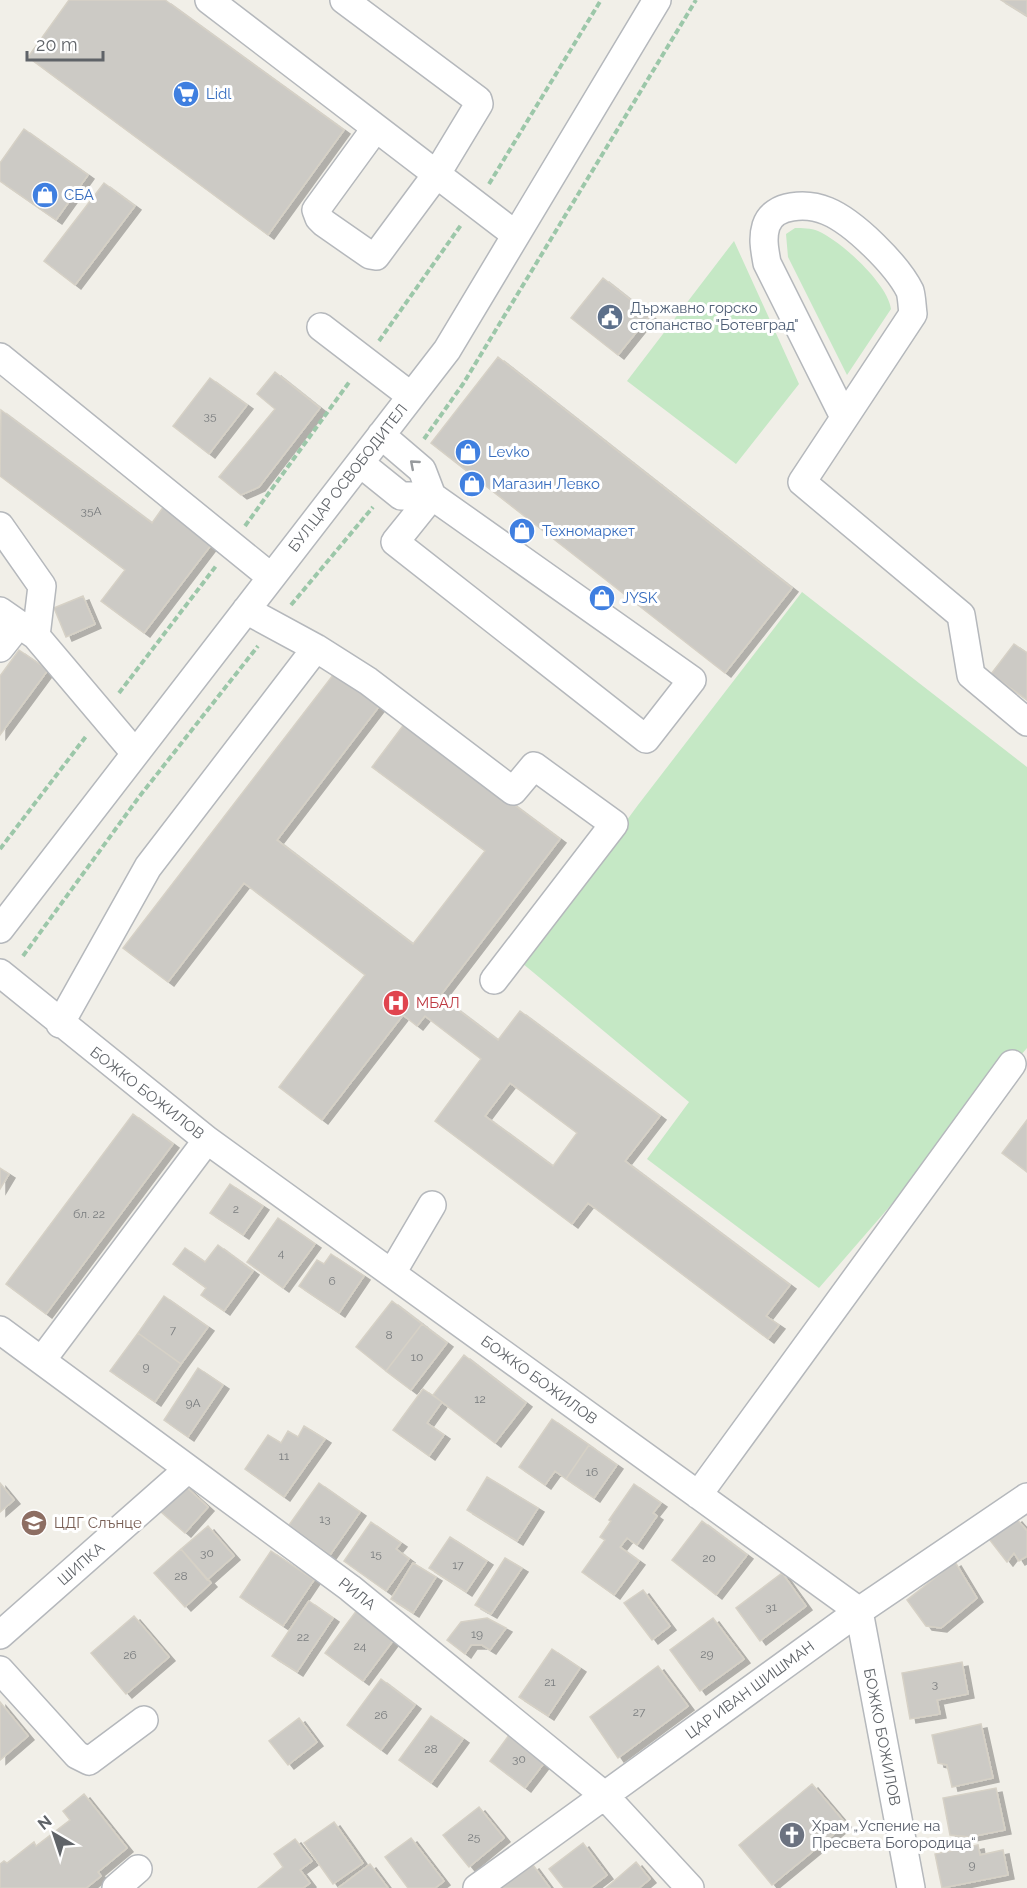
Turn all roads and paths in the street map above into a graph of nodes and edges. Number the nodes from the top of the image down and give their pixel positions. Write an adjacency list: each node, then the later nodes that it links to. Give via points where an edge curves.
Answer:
1 (209, 0): 5 (street)
2 (344, 0): 6 (street, via 478,100 477,109)
3 (601, 0): 7 (path)
4 (657, 0): 8 (street, БУЛ.ЦАР ОСВОБОДИТЕЛ)
5 (375, 129): 6 (street); 6 (street, via 316,210 324,222 376,256)
6 (436, 175): 7 (street)
7 (476, 204): 8 (street); 11 (path)
8 (516, 235): 12 (street, БУЛ.ЦАР ОСВОБОДИТЕЛ, via 447,350)
9 (321, 327): 11 (street)
10 (0, 357): 18 (street)
11 (365, 360): 12 (street); 18 (path)
12 (411, 396): 14 (street, БУЛ.ЦАР ОСВОБОДИТЕЛ)
13 (844, 417): 13 (street, via 913,314 911,293 895,269 848,225 827,211 790,206 766,224 763,239 767,263); 25 (street, via 802,482 961,615 971,675)
14 (381, 435): 15 (street, БУЛ.ЦАР ОСВОБОДИТЕЛ); 16 (street, one-way to 14, via 422,470)
15 (360, 463): 16 (street, via 401,496); 19 (street, БУЛ.ЦАР ОСВОБОДИТЕЛ)
16 (432, 496): 16 (street, via 692,680 646,740 395,542)
17 (0, 526): 21 (street, via 42,586)
18 (232, 544): 19 (street); 24 (path)
19 (272, 577): 20 (street, БУЛ.ЦАР ОСВОБОДИТЕЛ)
20 (246, 610): 23 (street); 26 (street, БУЛ.ЦАР ОСВОБОДИТЕЛ)
21 (18, 624): 22 (street); 24 (street)
22 (0, 648)
23 (316, 648): 30 (street, via 368,681 513,791 534,766 614,824); 31 (street, via 148,867)
24 (102, 715): 26 (street); 27 (path)
25 (1027, 722)
26 (135, 753): 28 (street, БУЛ.ЦАР ОСВОБОДИТЕЛ)
27 (0, 849)
28 (0, 928)
29 (0, 973): 31 (street, БОЖКО БОЖИЛОВ)
30 (494, 980)
31 (60, 1024): 33 (street, БОЖКО БОЖИЛОВ)
32 (1012, 1064): 39 (street)
33 (207, 1140): 35 (street, БОЖКО БОЖИЛОВ); 37 (street)
34 (432, 1205): 35 (street)
35 (392, 1274): 39 (street, БОЖКО БОЖИЛОВ)
36 (0, 1330): 37 (street, РИЛА)
37 (42, 1360): 38 (street, РИЛА)
38 (188, 1469): 42 (street, ШИПКА); 45 (street, РИЛА, via 350,1588)
39 (698, 1496): 41 (street, БОЖКО БОЖИЛОВ)
40 (1027, 1497): 41 (street, ЦАР ИВАН ШИШМАН)
41 (859, 1611): 45 (street, ЦАР ИВАН ШИШМАН); 50 (street, БОЖКО БОЖИЛОВ)
42 (0, 1635)
43 (0, 1670): 44 (street, via 77,1755 89,1761)
44 (144, 1720)
45 (604, 1795): 48 (street, ЦАР ИВАН ШИШМАН); 49 (street, РИЛА)
46 (138, 1869): 47 (street)
47 (116, 1888)
48 (477, 1888)
49 (690, 1888)
50 (911, 1888)

